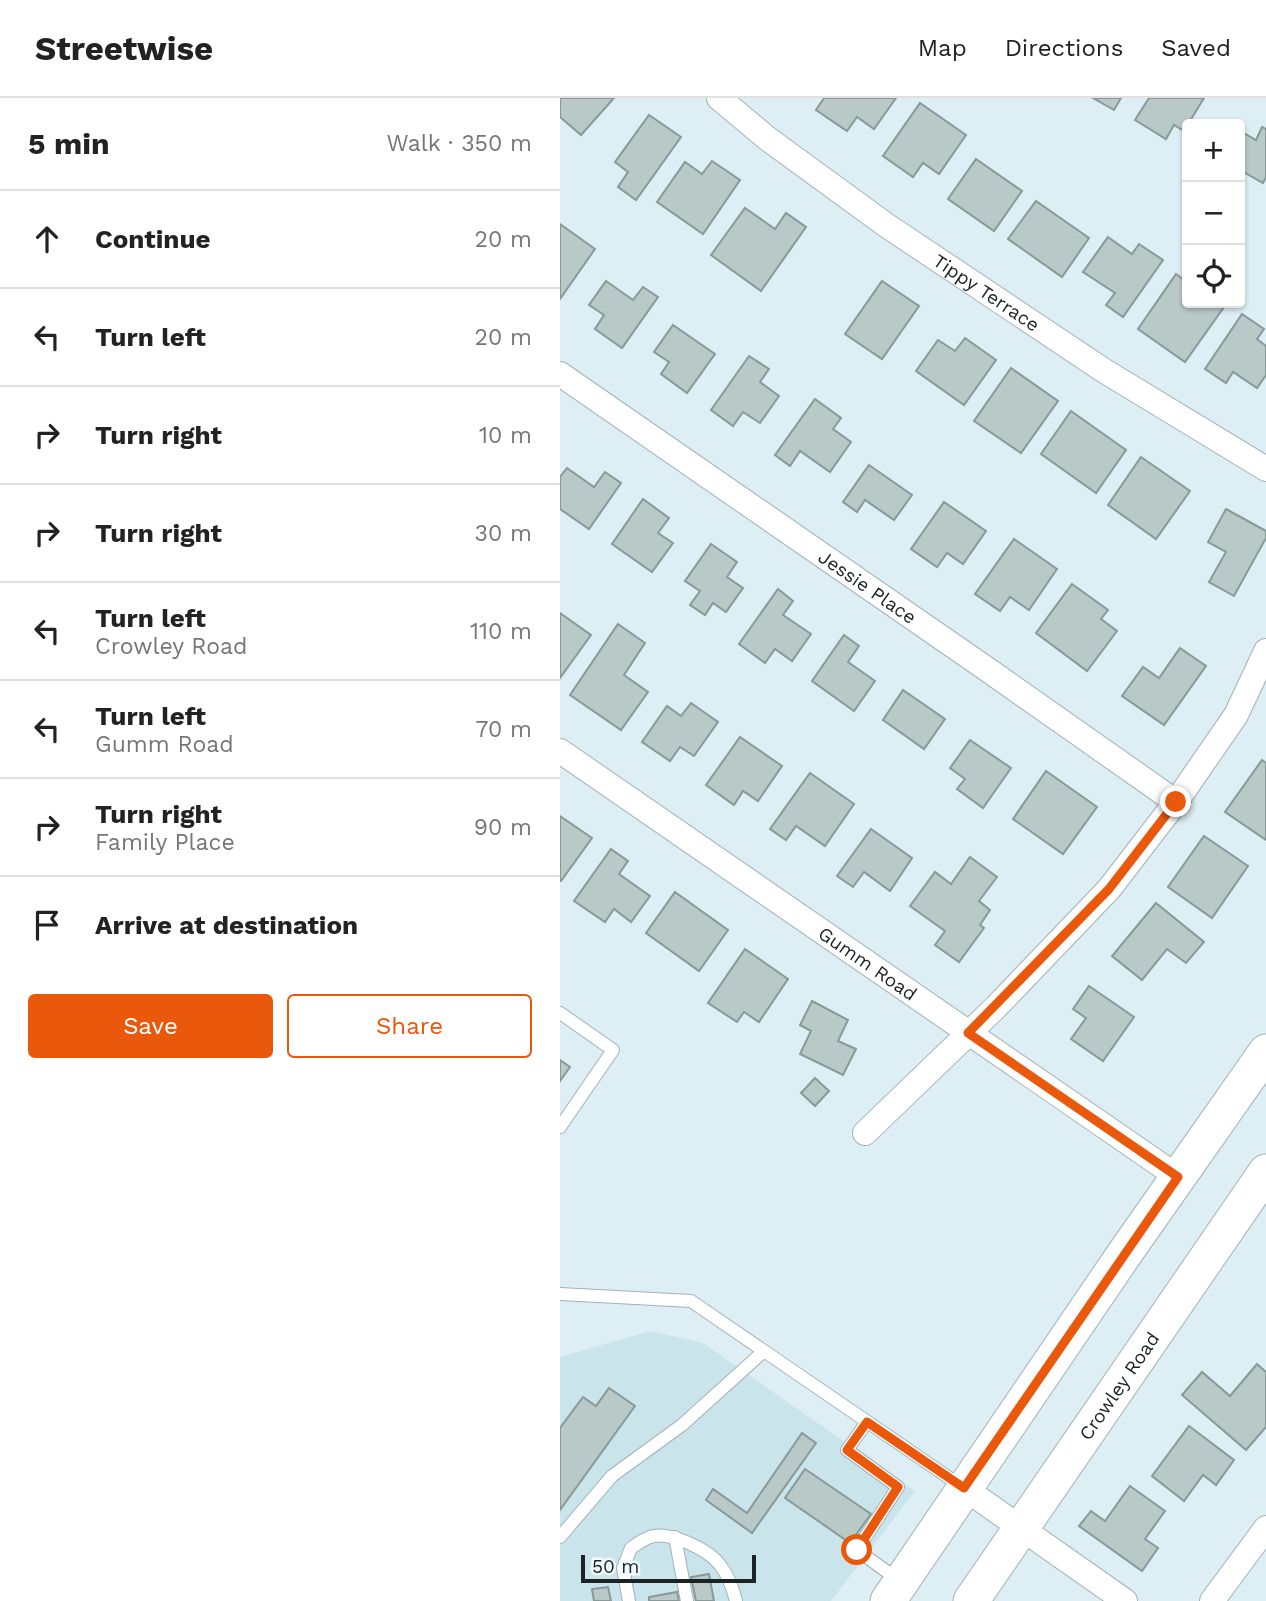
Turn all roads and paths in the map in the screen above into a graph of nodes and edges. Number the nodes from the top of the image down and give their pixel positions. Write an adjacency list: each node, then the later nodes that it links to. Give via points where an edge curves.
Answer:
1 (719, 98): 3 (street, Tippy Terrace, via 886,225 1103,370)
2 (560, 374): 6 (street, Jessie Place)
3 (1266, 469)
4 (1266, 651): 6 (street, via 1236,715)
5 (560, 751): 8 (street, Gumm Road)
6 (1176, 802): 8 (street, via 1109,889)
7 (560, 1013): 10 (lane, via 613,1050)
8 (968, 1033): 11 (street); 13 (street, Gumm Road)
9 (1266, 1052): 13 (main road)
10 (560, 1127)
11 (865, 1133)
12 (1266, 1172): 18 (main road, Crowley Road)
13 (1178, 1177): 17 (main road)
14 (560, 1294): 15 (lane, via 691,1301)
15 (764, 1351): 16 (lane); 20 (lane, via 682,1426 612,1476)
16 (867, 1422): 17 (lane); 22 (lane, via 847,1450 898,1487 857,1550)
17 (964, 1488): 18 (street); 22 (main road)
18 (1021, 1528): 26 (main road, Crowley Road); 27 (street)
19 (1266, 1528): 28 (street)
20 (560, 1537)
21 (675, 1537): 23 (lane, via 652,1536 631,1548 623,1568); 24 (lane); 25 (lane, via 719,1564)
22 (894, 1592)
23 (628, 1601)
24 (687, 1601)
25 (736, 1601)
26 (971, 1601)
27 (1125, 1601)
28 (1212, 1601)

